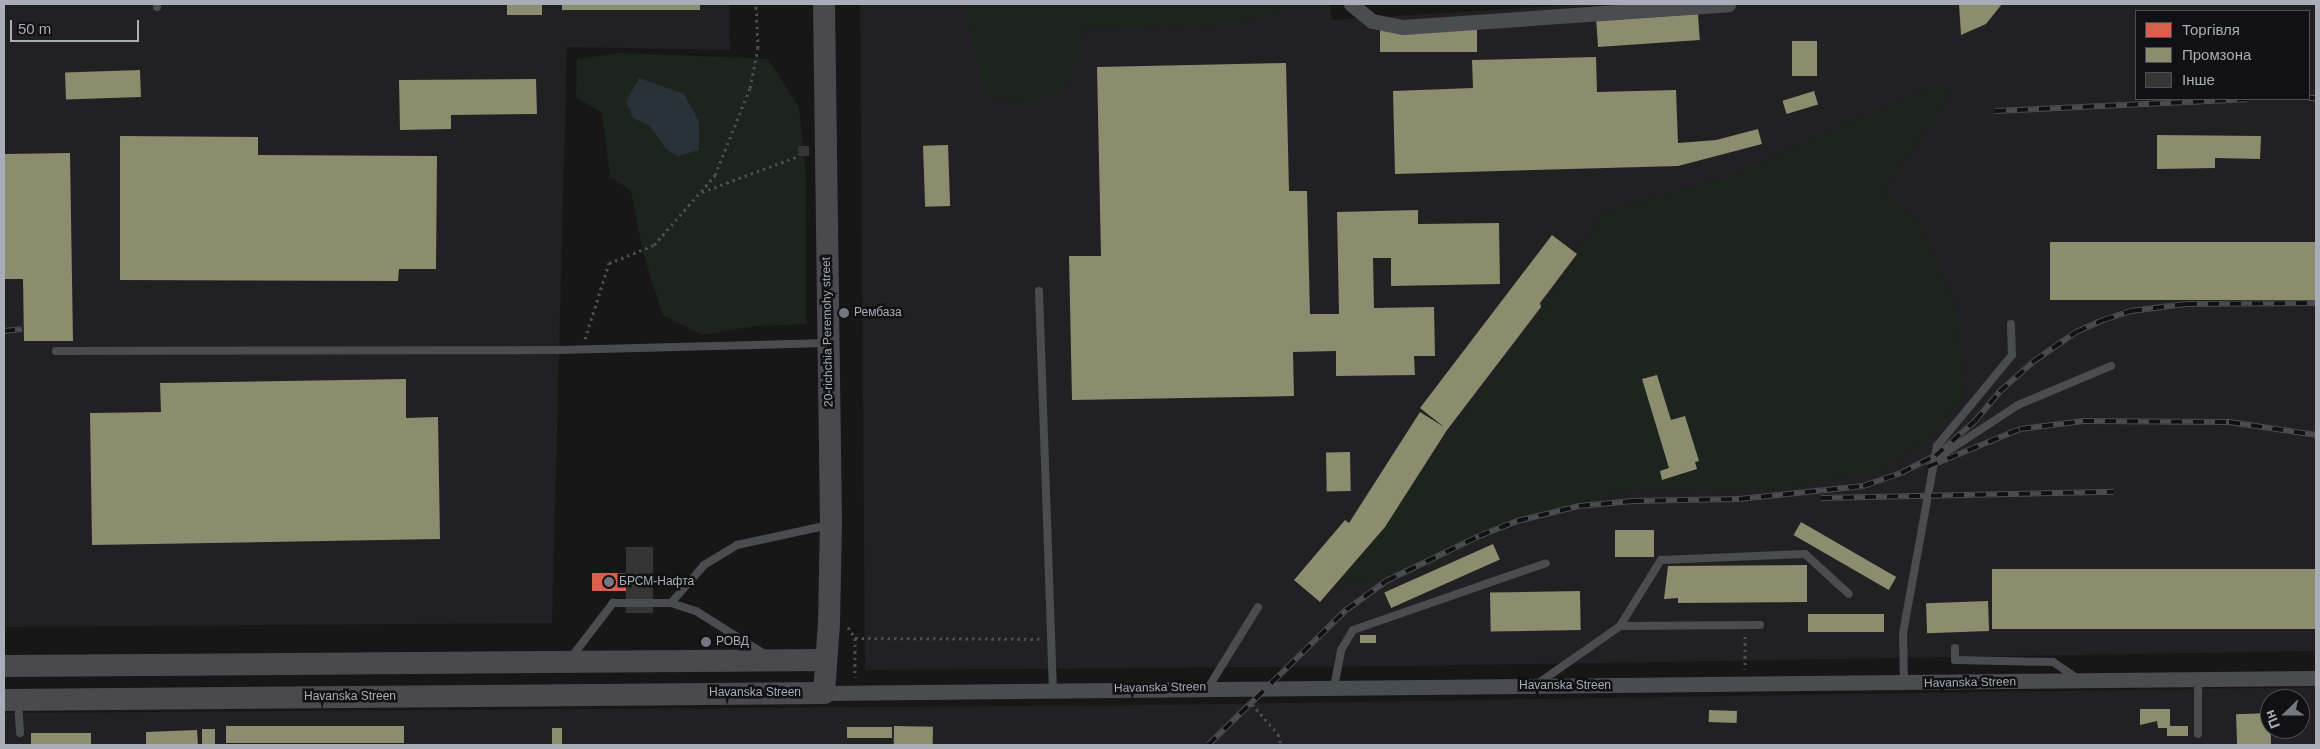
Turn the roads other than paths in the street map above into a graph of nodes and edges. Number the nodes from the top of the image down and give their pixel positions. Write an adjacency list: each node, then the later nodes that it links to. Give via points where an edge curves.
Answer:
1 (824, 4): 6 (street, 20-richchia Peremohy street)
2 (1351, 4): 3 (street, via 1372,21 1403,27)
3 (1728, 4)
4 (1039, 291): 29 (lane)
5 (2011, 324): 9 (lane, via 2012,355 1937,446)
6 (828, 343): 7 (lane, via 582,349); 10 (street, 20-richchia Peremohy street)
7 (56, 351)
8 (2111, 366): 9 (lane, via 2018,406)
9 (1934, 460): 25 (lane, via 1903,633)
10 (831, 524): 13 (lane, via 737,545 704,565); 19 (street, 20-richchia Peremohy street)
11 (1546, 564): 27 (lane, via 1353,630 1341,650)
12 (1849, 594): 16 (lane, via 1805,554 1661,560)
13 (672, 603): 18 (lane, via 710,619); 20 (lane, via 613,604)
14 (1258, 607): 28 (lane)
15 (1760, 625): 16 (lane)
16 (1620, 626): 26 (lane)
17 (1955, 648): 24 (lane, via 1955,660 2053,662)
18 (774, 660): 19 (street); 20 (street)
19 (825, 660): 30 (street, 20-richchia Peremohy street)
20 (568, 661): 21 (street)
21 (4, 666)
22 (2316, 678): 23 (street, Havanska Streen)
23 (2198, 680): 24 (street, Havanska Streen); 33 (lane)
24 (2082, 681): 25 (street, Havanska Streen)
25 (1904, 684): 26 (street, Havanska Streen)
26 (1534, 686): 27 (street, Havanska Streen)
27 (1334, 687): 28 (street, Havanska Streen)
28 (1208, 688): 29 (street, Havanska Streen)
29 (1053, 690): 30 (street, Havanska Streen)
30 (824, 693): 31 (street, Havanska Streen)
31 (11, 700): 32 (lane)
32 (20, 733)
33 (2198, 734)

